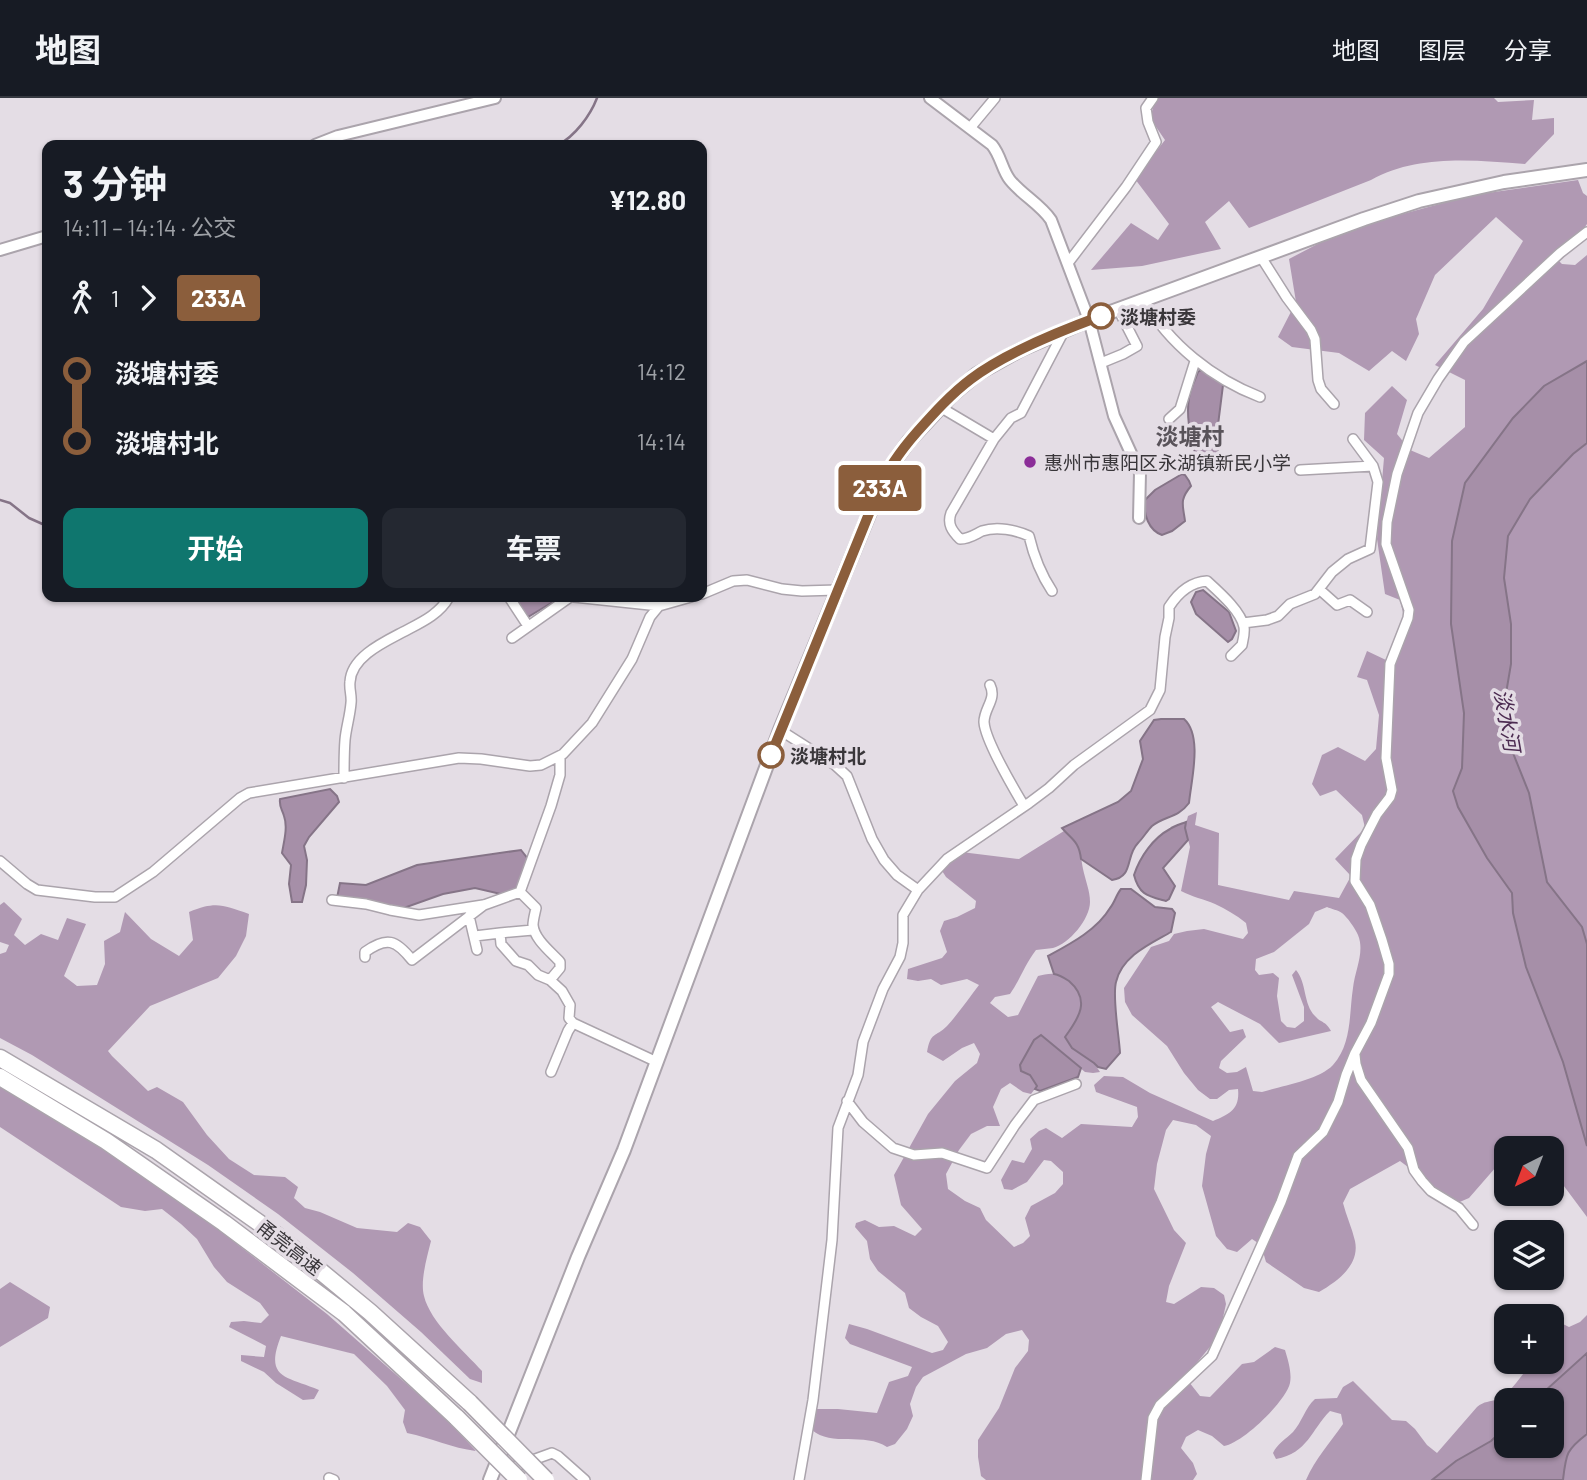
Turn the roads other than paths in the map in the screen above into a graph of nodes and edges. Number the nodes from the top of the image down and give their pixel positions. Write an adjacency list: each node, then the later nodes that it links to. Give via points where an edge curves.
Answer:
1 (495, 98): 6 (street)
2 (930, 98): 5 (street)
3 (995, 98): 5 (street)
4 (1153, 98): 12 (street, via 1146,108 1156,142)
5 (970, 128): 12 (street, via 995,148 1010,180 1048,215)
6 (328, 140)
7 (1587, 170): 11 (main road, via 1436,196)
8 (1587, 232): 61 (street, via 1464,342 1418,413 1397,474 1386,544 1409,610 1390,664 1386,758 1392,790 1361,845 1355,881 1370,905 1389,974)
9 (42, 237): 10 (street)
10 (0, 250)
11 (1261, 257): 13 (main road); 20 (street, via 1311,330 1318,380)
12 (1068, 263): 15 (street)
13 (1144, 300): 14 (main road); 17 (street)
14 (1118, 309): 15 (main road); 18 (street, via 1136,346)
15 (1089, 320): 16 (main road); 18 (street)
16 (1064, 331): 21 (main road, via 988,367); 23 (street, via 1021,414 1011,418)
17 (1195, 361): 19 (street); 22 (street, via 1180,409)
18 (1101, 363): 27 (street, via 1114,416 1140,473)
19 (1260, 397)
20 (1334, 404)
21 (940, 407): 23 (street); 29 (main road, via 885,477)
22 (1169, 419)
23 (994, 439): 30 (street, via 951,513 952,531 960,539 998,529 1029,536)
24 (1353, 439): 25 (street)
25 (1373, 466): 26 (street); 28 (street, via 1378,482 1370,549 1332,572)
26 (1300, 470)
27 (1139, 518)
28 (1319, 589): 38 (street, via 1337,605 1350,600); 39 (street, via 1278,616)
29 (838, 590): 31 (street, via 782,589 747,580); 44 (main road)
30 (1052, 591)
31 (707, 592)
32 (446, 602): 46 (street, via 421,623 358,661 352,670)
33 (512, 602): 40 (street)
34 (564, 602): 40 (street)
35 (620, 602): 37 (street)
36 (673, 602): 37 (street)
37 (659, 606): 45 (street, via 592,723)
38 (1367, 612)
39 (1243, 623): 42 (street, via 1242,645); 47 (street, via 1207,581 1182,591 1169,607 1160,690 1150,710)
40 (528, 626): 41 (street)
41 (512, 638)
42 (1231, 656)
43 (990, 685): 47 (street, via 992,703 984,722 987,733)
44 (780, 730): 49 (street, via 846,776 884,860); 63 (main road)
45 (560, 756): 46 (street, via 530,766 459,758); 50 (street, via 560,775)
46 (344, 778): 48 (street, via 240,798 153,872 115,897 37,890)
47 (1024, 806): 49 (street, via 947,859)
48 (0, 861)
49 (918, 890): 67 (street, via 903,915 900,957 863,1042 858,1075)
50 (520, 892): 52 (street); 54 (street, via 536,908)
51 (332, 900): 52 (street, via 419,915)
52 (484, 905): 53 (street)
53 (469, 916): 56 (street); 58 (street, via 412,960 400,946 388,942 372,947)
54 (533, 930): 55 (street); 59 (street, via 560,962)
55 (500, 933): 56 (street); 59 (street, via 501,944 516,961)
56 (475, 936): 57 (street)
57 (477, 950)
58 (365, 957)
59 (550, 980): 60 (street, via 568,998)
60 (573, 1023): 63 (street); 64 (street)
61 (1355, 1053): 68 (street, via 1361,1080 1408,1148 1414,1170 1431,1191 1458,1208); 74 (street, via 1323,1132 1298,1156 1212,1356 1160,1405 1153,1418)
62 (0, 1058): 71 (highway, 甬莞高速, bridge, via 156,1150 279,1237 470,1403)
63 (657, 1062): 69 (main road)
64 (551, 1072)
65 (0, 1077): 70 (highway, 甬莞高速, bridge, via 106,1141 344,1313)
66 (1076, 1084): 67 (street, via 1034,1100 987,1168 942,1153 914,1155 893,1148)
67 (847, 1101): 73 (street, via 838,1128 832,1240)
68 (1473, 1225)
69 (492, 1477): 72 (street, via 552,1453)
70 (519, 1480)
71 (546, 1480)
72 (585, 1480)
73 (799, 1480)
74 (1146, 1480)

